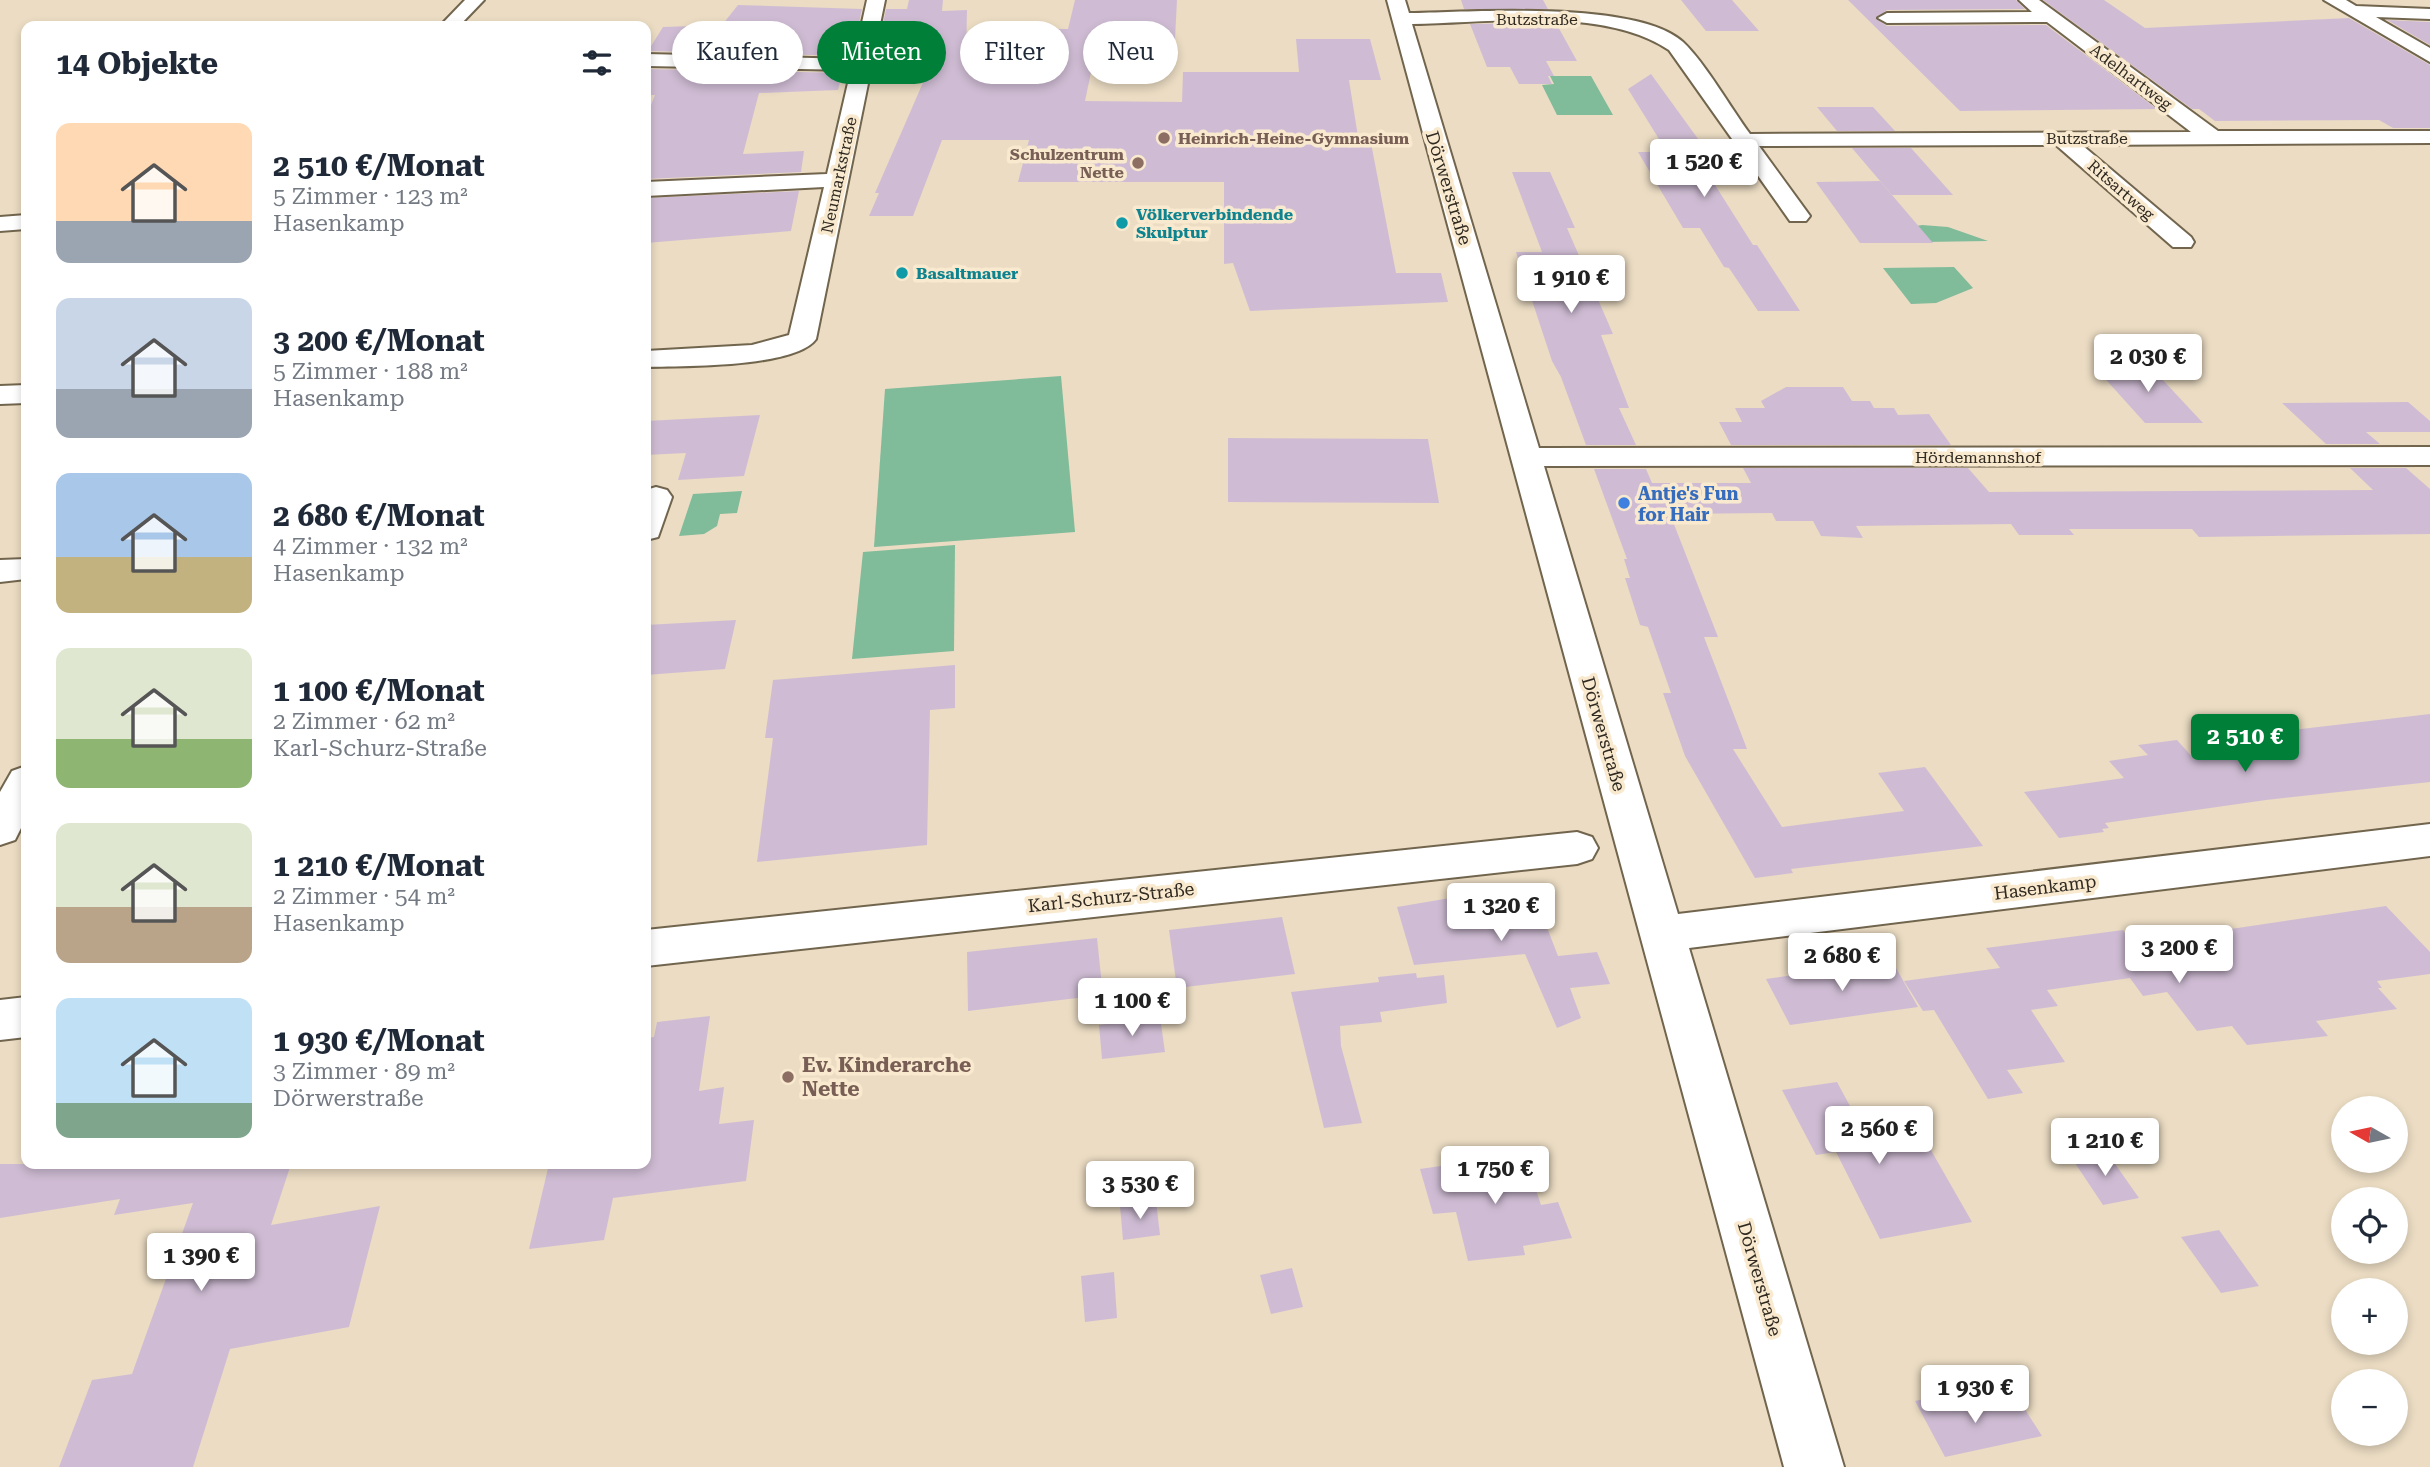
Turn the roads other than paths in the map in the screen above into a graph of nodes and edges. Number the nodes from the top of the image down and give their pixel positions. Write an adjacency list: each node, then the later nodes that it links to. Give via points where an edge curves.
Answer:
1 (475, 0): 10 (street)
2 (876, 0): 11 (street, Neumarkstraße)
3 (2028, 0): 8 (street, Adelhartweg)
4 (2333, 0): 6 (street)
5 (1399, 9): 19 (street, Butzstraße, via 1644,26 1675,44); 30 (street, Dörwerstraße)
6 (2350, 11): 7 (street); 12 (street)
7 (2430, 14)
8 (2050, 17): 9 (street); 16 (street, Adelhartweg)
9 (1887, 18)
10 (454, 21)
11 (871, 21)
12 (2430, 56)
13 (651, 61): 14 (street)
14 (817, 63)
15 (858, 84): 20 (street, Neumarkstraße)
16 (2212, 137): 17 (street, Butzstraße); 18 (street, Butzstraße)
17 (2430, 137)
18 (2061, 138): 19 (street, Butzstraße); 25 (street, Ritsartweg)
19 (1744, 140): 22 (street, Butzstraße)
20 (838, 180): 21 (street); 26 (street, Neumarkstraße, via 802,339 794,346 765,352)
21 (651, 189)
22 (1798, 216)
23 (21, 222): 24 (street)
24 (0, 224)
25 (2182, 242)
26 (651, 359)
27 (21, 394): 28 (street)
28 (0, 395)
29 (2430, 456): 30 (street, Hördemannshof)
30 (1526, 457): 39 (street, Dörwerstraße)
31 (656, 497): 32 (street)
32 (651, 514)
33 (21, 569): 34 (street)
34 (0, 571)
35 (21, 790): 36 (street)
36 (0, 829)
37 (2430, 840): 39 (street, Hasenkamp)
38 (1577, 848): 40 (street, Karl-Schurz-Straße)
39 (1660, 934): 43 (street, Dörwerstraße)
40 (651, 947)
41 (21, 1018): 42 (street)
42 (0, 1020)
43 (1814, 1467)

